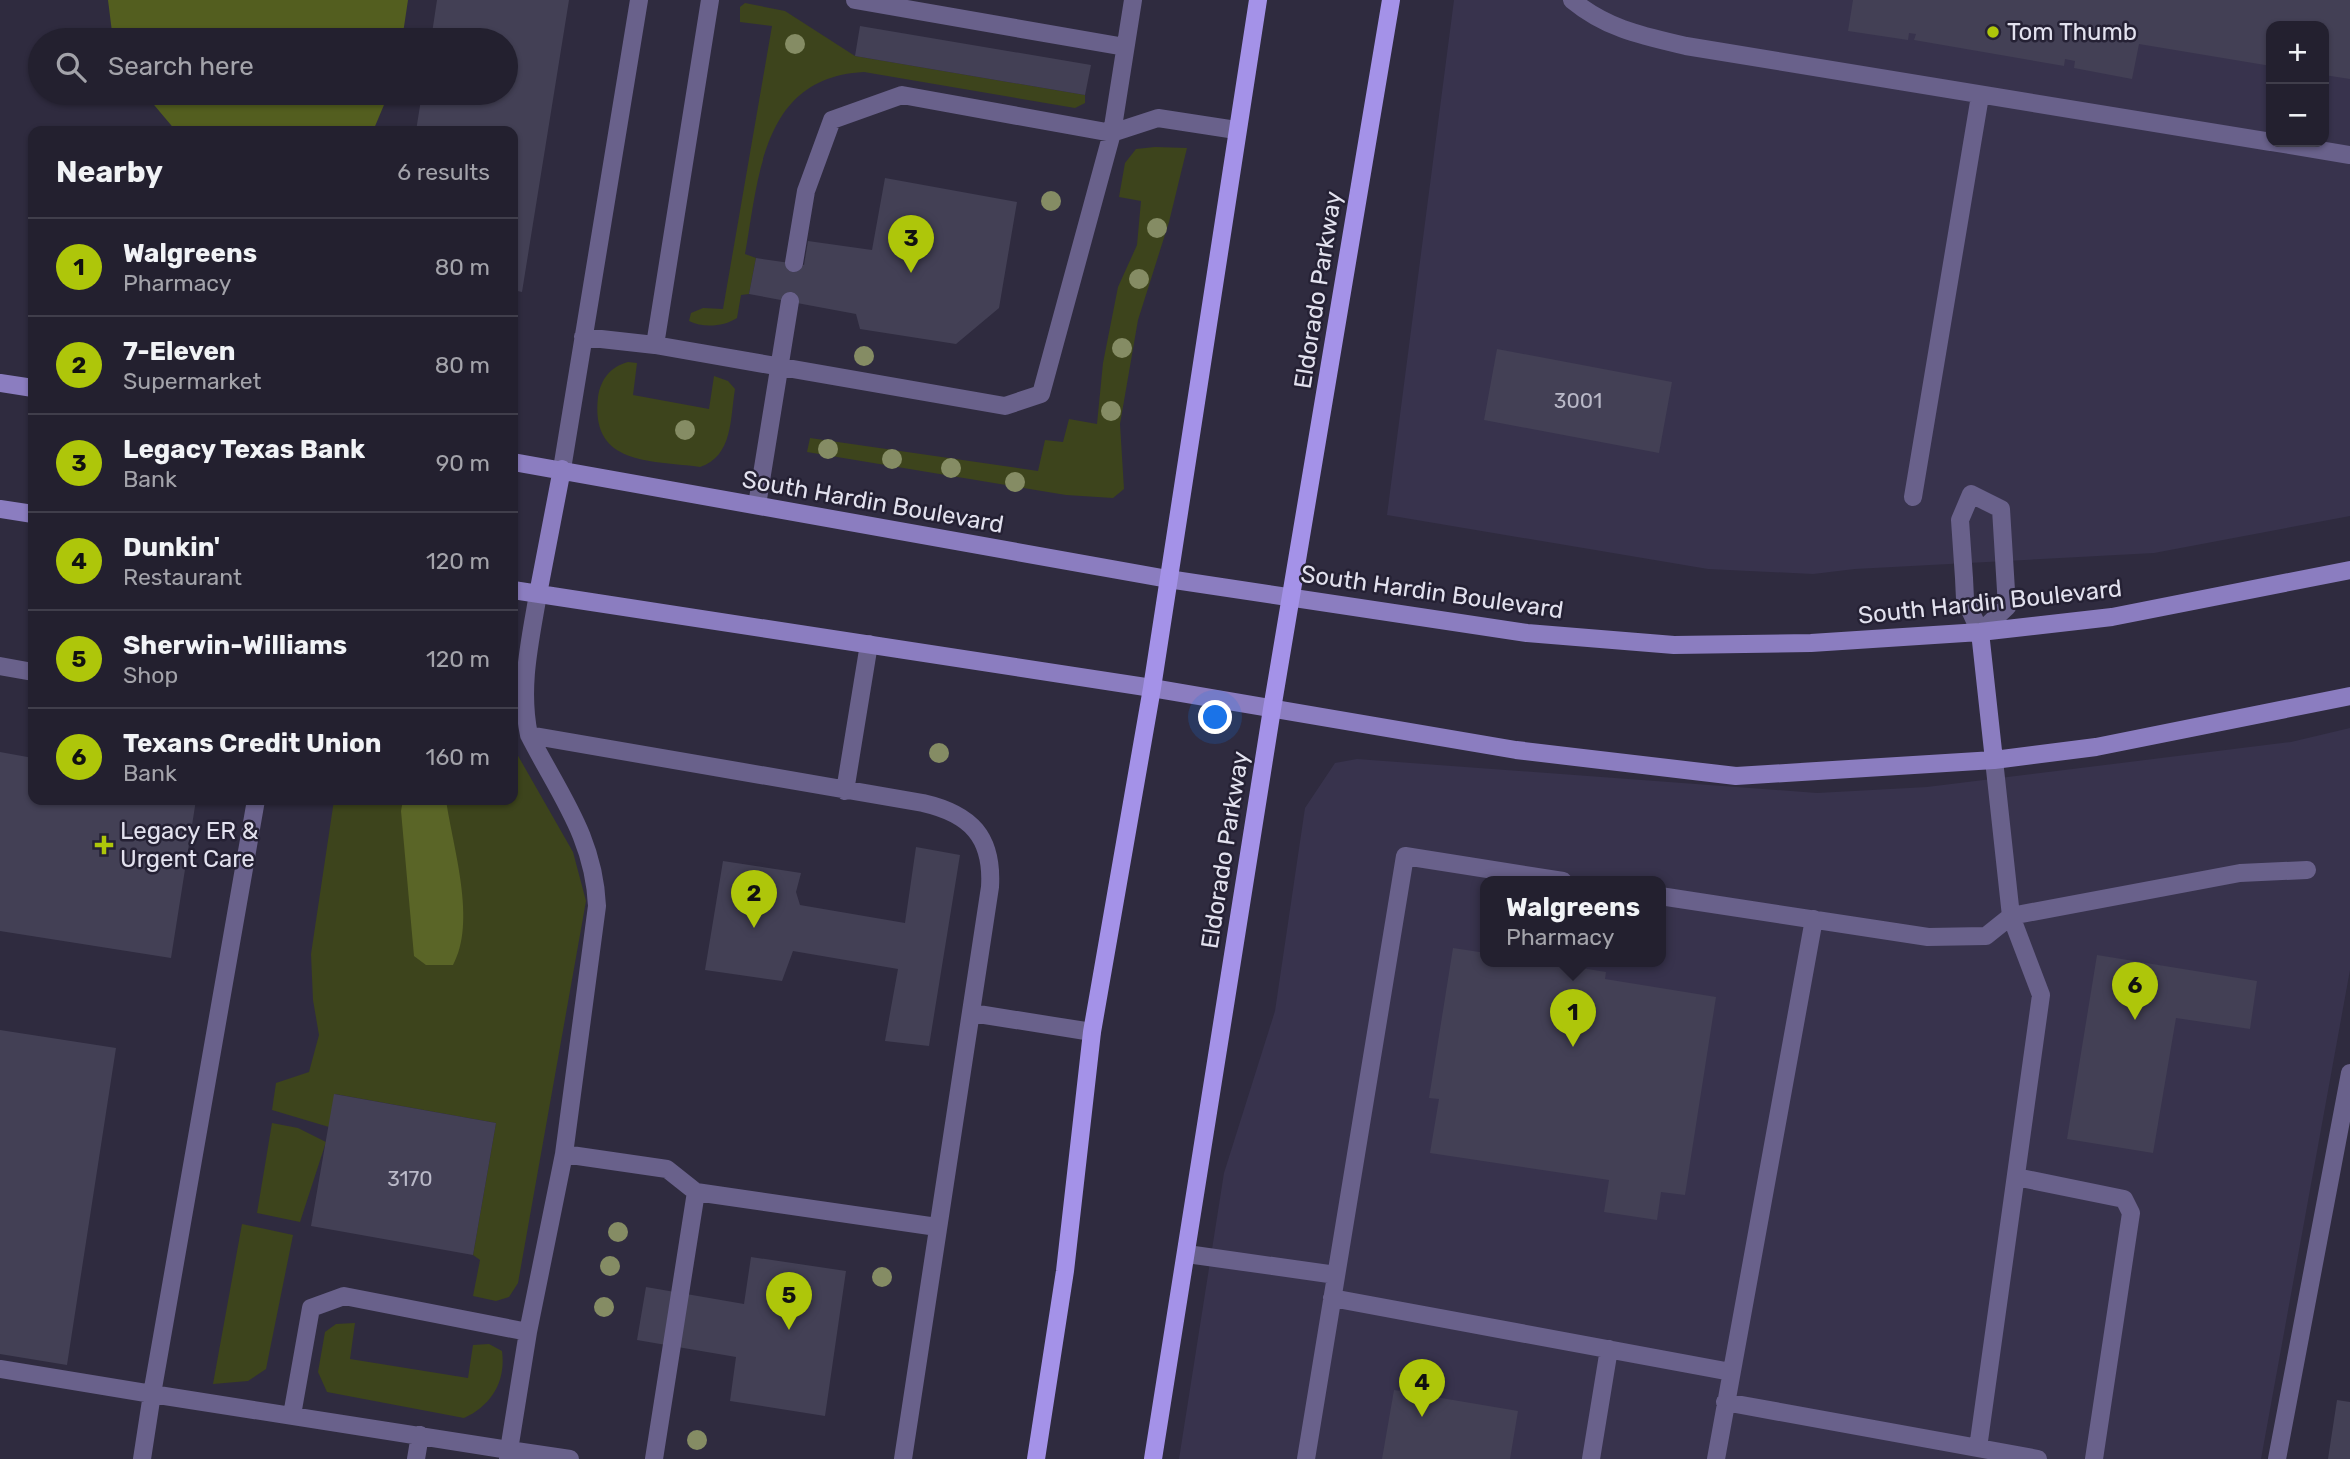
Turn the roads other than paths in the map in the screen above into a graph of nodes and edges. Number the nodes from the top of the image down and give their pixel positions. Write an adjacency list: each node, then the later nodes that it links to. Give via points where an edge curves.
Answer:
1 (639, 0): 17 (lane)
2 (710, 0): 18 (lane)
3 (855, 0): 8 (lane)
4 (1133, 0): 8 (lane)
5 (1258, 0): 10 (main road)
6 (1391, 0): 32 (main road, Eldorado Parkway)
7 (1572, 0): 9 (lane, via 1624,32)
8 (1125, 47): 11 (lane)
9 (1980, 96): 12 (lane); 24 (lane)
10 (1236, 130): 11 (lane, via 1158,118); 29 (main road)
11 (1112, 133): 15 (lane, via 902,95 832,120 806,191); 19 (lane, via 1041,394 1005,405)
12 (2266, 141)
13 (2302, 147): 14 (lane)
14 (2350, 155)
15 (794, 263)
16 (790, 302): 19 (lane)
17 (583, 337): 18 (lane); 23 (lane)
18 (655, 345): 19 (lane)
19 (778, 367): 25 (lane)
20 (0, 383): 21 (main road)
21 (28, 387)
22 (518, 462): 23 (main road, South Hardin Boulevard)
23 (562, 469): 25 (main road, South Hardin Boulevard); 31 (main road)
24 (1913, 497)
25 (757, 505): 29 (main road, South Hardin Boulevard)
26 (0, 509): 27 (main road)
27 (28, 513)
28 (2350, 570): 33 (main road, South Hardin Boulevard, via 2112,617)
29 (1168, 579): 32 (main road, South Hardin Boulevard); 37 (main road)
30 (518, 591): 31 (main road)
31 (538, 594): 34 (main road); 40 (lane, via 524,673)
32 (1292, 598): 33 (main road, South Hardin Boulevard, via 1527,633 1674,645 1811,643); 39 (main road, Eldorado Parkway)
33 (1980, 632): 33 (lane, via 2007,607 2001,509 1971,494 1960,520 1965,599); 41 (main road)
34 (869, 644): 37 (main road); 42 (lane)
35 (0, 666): 36 (lane)
36 (28, 670)
37 (1152, 688): 39 (main road); 50 (main road)
38 (2350, 696): 41 (main road, via 2096,747)
39 (1272, 709): 41 (main road, via 1516,750 1736,776); 56 (main road, Eldorado Parkway)
40 (529, 735): 42 (lane); 52 (lane, via 578,824 596,881 597,906)
41 (1994, 760): 47 (lane)
42 (845, 791): 49 (lane, via 939,807 967,822 981,836 990,852 990,887)
43 (255, 805): 63 (lane)
44 (2307, 870): 47 (lane, via 2240,873)
45 (1531, 876): 57 (lane, via 1405,856)
46 (1666, 897): 48 (lane)
47 (2011, 916): 48 (lane, via 1986,936 1928,937); 53 (lane, via 2041,995)
48 (1814, 919): 62 (lane)
49 (972, 1013): 50 (lane); 55 (lane)
50 (1092, 1032): 74 (main road, via 1065,1271)
51 (2350, 1073): 81 (lane)
52 (564, 1154): 54 (lane, via 667,1169); 59 (lane)
53 (2016, 1177): 67 (lane); 80 (lane, via 2124,1199 2131,1213)
54 (696, 1192): 55 (lane); 72 (lane)
55 (937, 1227): 73 (lane)
56 (1187, 1254): 57 (lane); 75 (main road, Eldorado Parkway)
57 (1336, 1275): 58 (lane)
58 (1332, 1298): 60 (lane); 76 (lane)
59 (528, 1332): 65 (lane, via 344,1296 311,1308); 68 (lane)
60 (1609, 1349): 62 (lane); 77 (lane)
61 (0, 1368): 63 (lane)
62 (1731, 1371): 64 (lane)
63 (152, 1394): 65 (lane); 69 (lane)
64 (1725, 1402): 67 (lane); 78 (lane)
65 (292, 1415): 66 (lane)
66 (420, 1435): 68 (lane); 70 (lane)
67 (1978, 1448): 79 (lane)
68 (508, 1455): 71 (lane)
69 (142, 1459)
70 (416, 1459)
71 (570, 1459)
72 (654, 1459)
73 (903, 1459)
74 (1036, 1459)
75 (1153, 1459)
76 (1306, 1459)
77 (1591, 1459)
78 (1716, 1459)
79 (2038, 1459)
80 (2094, 1459)
81 (2277, 1459)

